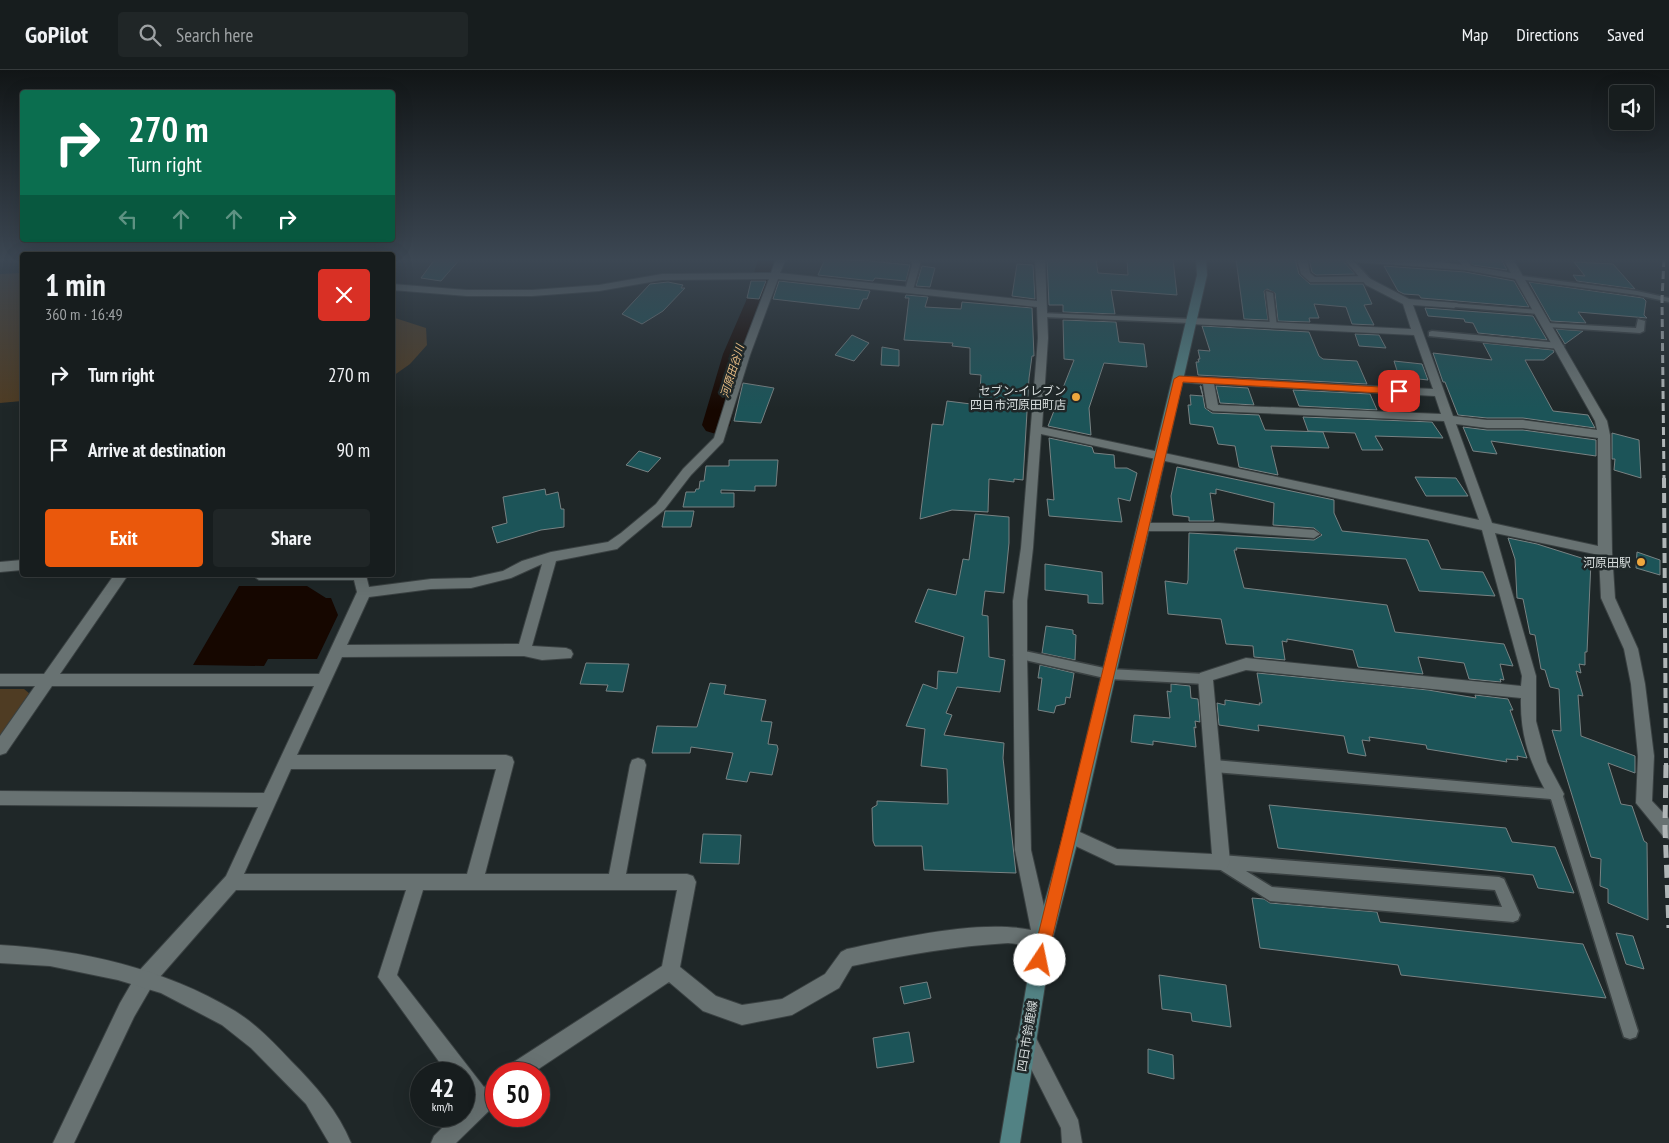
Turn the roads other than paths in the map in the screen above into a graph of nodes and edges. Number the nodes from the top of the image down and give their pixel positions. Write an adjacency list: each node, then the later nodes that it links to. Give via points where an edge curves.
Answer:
1 (763, 309): 28 (street, via 719,439 687,472 660,507 612,546)
2 (1037, 309): 8 (street)
3 (1193, 309): 10 (main road, 四日市鈴鹿線)
4 (1272, 309): 12 (lane)
5 (1409, 309): 14 (street)
6 (1503, 309): 9 (lane)
7 (1536, 309): 9 (street)
8 (1043, 310): 10 (lane); 21 (street)
9 (1538, 312): 13 (street)
10 (1190, 321): 12 (street); 17 (main road, 四日市鈴鹿線)
11 (1641, 322): 13 (lane, via 1640,331)
12 (1274, 325): 14 (street)
13 (1547, 325): 16 (street)
14 (1416, 332): 19 (street)
15 (1432, 334): 16 (lane)
16 (1560, 346): 22 (street, via 1602,421)
17 (1179, 379): 18 (street); 23 (main road, 四日市鈴鹿線)
18 (1208, 382): 19 (street); 20 (street, via 1213,408)
19 (1437, 393): 20 (street)
20 (1448, 418): 22 (street); 24 (street)
21 (1036, 429): 23 (street); 37 (street, via 1020,601)
22 (1604, 435): 27 (street)
23 (1161, 457): 24 (street); 25 (main road, 四日市鈴鹿線)
24 (1486, 526): 27 (street); 43 (street)
25 (1144, 527): 26 (street, via 1219,527); 38 (main road, 四日市鈴鹿線)
26 (1314, 534)
27 (1605, 552): 51 (street, via 1608,598 1631,649 1638,684 1646,756 1644,803)
28 (551, 557): 33 (street, via 471,583); 35 (street)
29 (20, 565): 30 (street)
30 (0, 567)
31 (120, 577): 41 (street)
32 (359, 577): 33 (street)
33 (364, 592): 34 (street)
34 (337, 650): 35 (street); 42 (street)
35 (524, 650): 36 (street)
36 (566, 654)
37 (1020, 655): 38 (lane); 58 (street, via 1024,850)
38 (1109, 674): 39 (lane); 52 (main road, 四日市鈴鹿線)
39 (1205, 679): 43 (street, via 1246,664); 47 (street)
40 (0, 680): 41 (street)
41 (48, 680): 42 (street); 44 (street)
42 (324, 680): 45 (street)
43 (1530, 693): 48 (street, via 1528,721 1539,764)
44 (0, 748)
45 (287, 762): 50 (street); 54 (street, via 506,762)
46 (638, 765): 57 (street)
47 (1214, 766): 48 (lane); 53 (street)
48 (1556, 794): 62 (lane)
49 (0, 798): 50 (street)
50 (268, 800): 55 (street)
51 (1669, 831)
52 (1071, 836): 53 (street, via 1116,857); 58 (main road, 四日市鈴鹿線)
53 (1220, 862): 53 (lane, via 1499,884 1513,915 1270,894)
54 (474, 881): 56 (street); 57 (street)
55 (232, 882): 56 (street); 61 (street)
56 (417, 882): 64 (street, via 387,977)
57 (616, 882): 60 (street, via 687,882)
58 (1043, 940): 60 (street, via 1011,934 967,938 900,946 847,958 832,981 785,1008 742,1015 710,1004); 63 (main road, 四日市鈴鹿線)
59 (0, 954): 61 (street, via 50,957)
60 (670, 971): 65 (street)
61 (145, 979): 67 (street); 68 (street, via 230,1018 258,1041 313,1097)
62 (1630, 1030)
63 (1026, 1039): 70 (main road, 四日市鈴鹿線); 71 (street, via 1071,1127)
64 (452, 1062)
65 (531, 1062)
66 (485, 1101): 69 (street)
67 (63, 1143)
68 (341, 1143)
69 (441, 1143)
70 (1010, 1143)
71 (1072, 1143)

